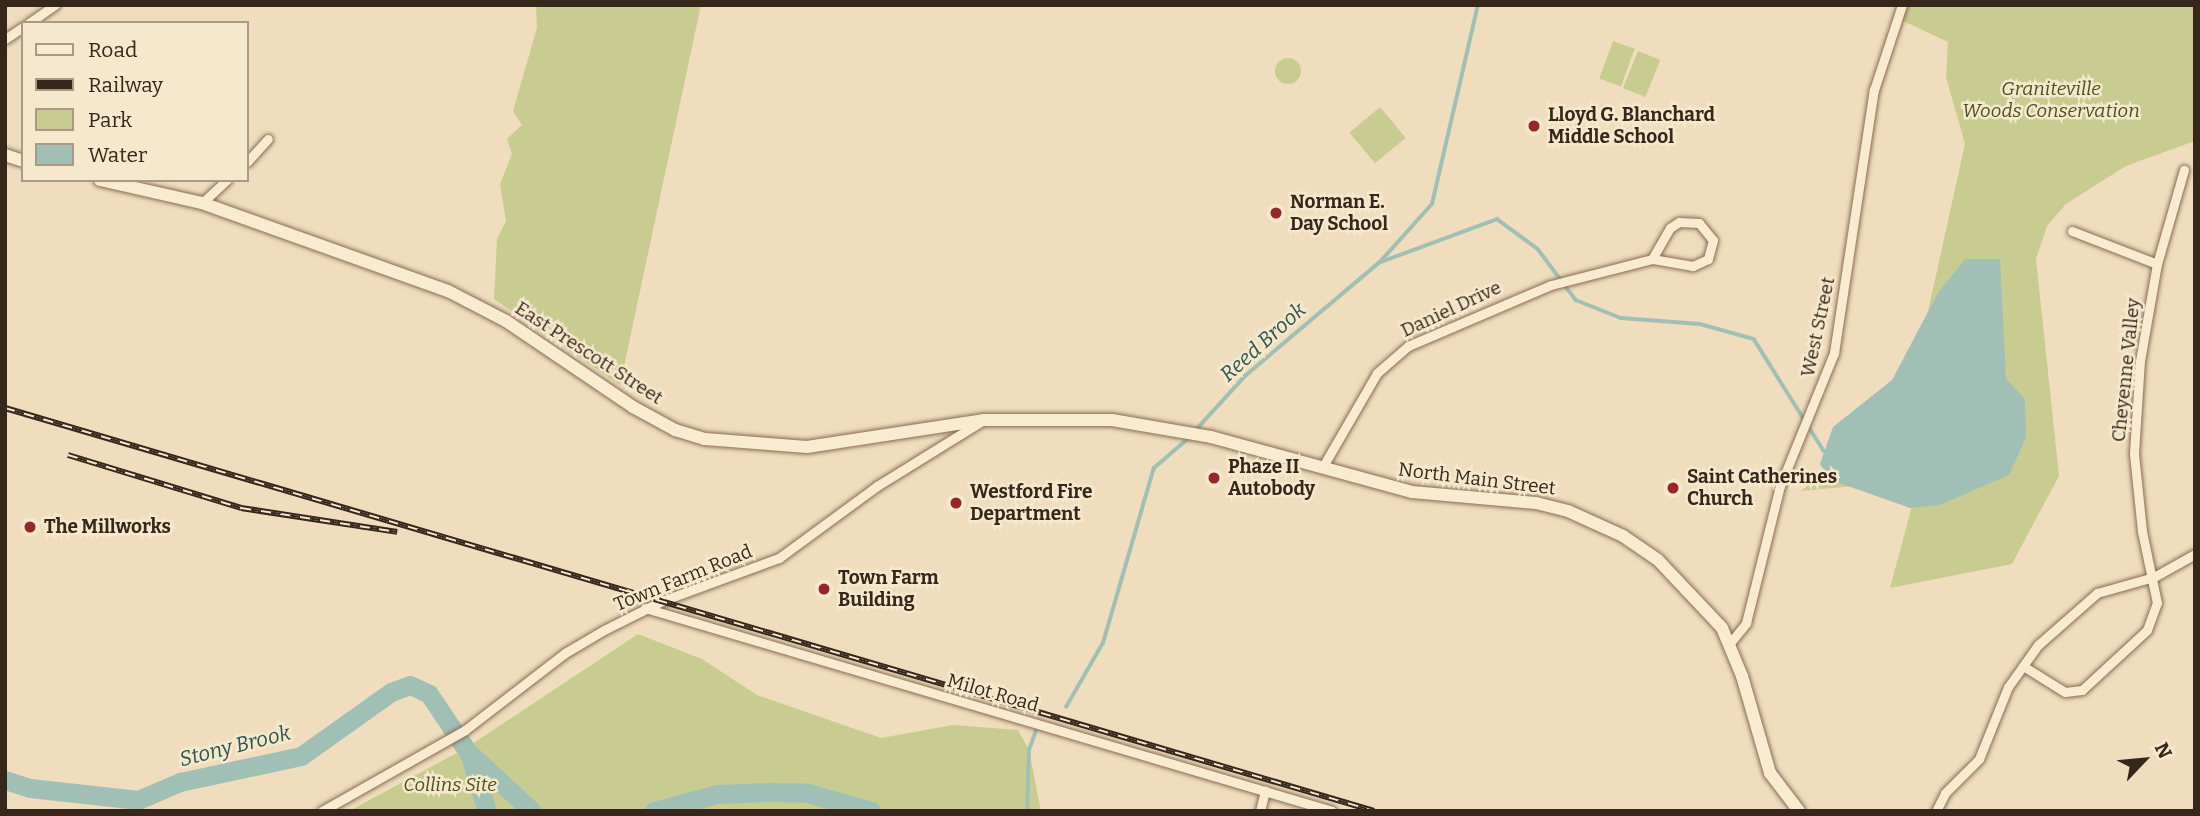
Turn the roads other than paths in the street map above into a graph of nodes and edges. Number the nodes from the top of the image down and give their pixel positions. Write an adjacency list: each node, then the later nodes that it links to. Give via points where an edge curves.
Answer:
1 (55, 5): 3 (street)
2 (1902, 5): 20 (street, West Street, via 1874,90 1834,353 1780,486 1746,624)
3 (32, 21)
4 (21, 28): 5 (street)
5 (5, 39)
6 (268, 139): 7 (street)
7 (248, 161)
8 (2184, 170): 14 (street, Cheyenne Valley)
9 (109, 182): 11 (main road, East Prescott Street)
10 (226, 182): 11 (street)
11 (202, 203): 15 (main road, East Prescott Street, via 468,300 633,407 675,430 705,439 807,447)
12 (2072, 231): 14 (street)
13 (1652, 259): 13 (street, Daniel Drive, via 1670,228 1679,222 1699,223 1713,240 1708,259 1693,266); 16 (street, Daniel Drive, via 1520,296 1408,346 1377,373)
14 (2157, 264): 18 (street, Cheyenne Valley, via 2140,361 2134,453 2141,531)
15 (983, 420): 16 (main road, East Prescott Street, via 1112,420 1201,435); 19 (street, Town Farm Road, via 877,486 779,558)
16 (1322, 468): 20 (main road, North Main Street, via 1412,492 1536,503 1584,517 1658,560 1705,607)
17 (2195, 554): 18 (street)
18 (2154, 577): 21 (street, via 2116,586 2081,602); 21 (street, Cheyenne Valley, via 2157,603 2147,630 2082,690 2065,692)
19 (645, 608): 22 (street, Milot Road); 23 (street, Town Farm Road, via 565,653 466,730)
20 (1730, 643): 26 (main road, North Main Street, via 1770,773)
21 (2022, 666): 27 (street, via 2008,687 1979,759 1945,793)
22 (1265, 791): 24 (street); 25 (street, Milot Road)
23 (323, 811)
24 (1260, 811)
25 (1332, 811)
26 (1799, 811)
27 (1936, 811)

